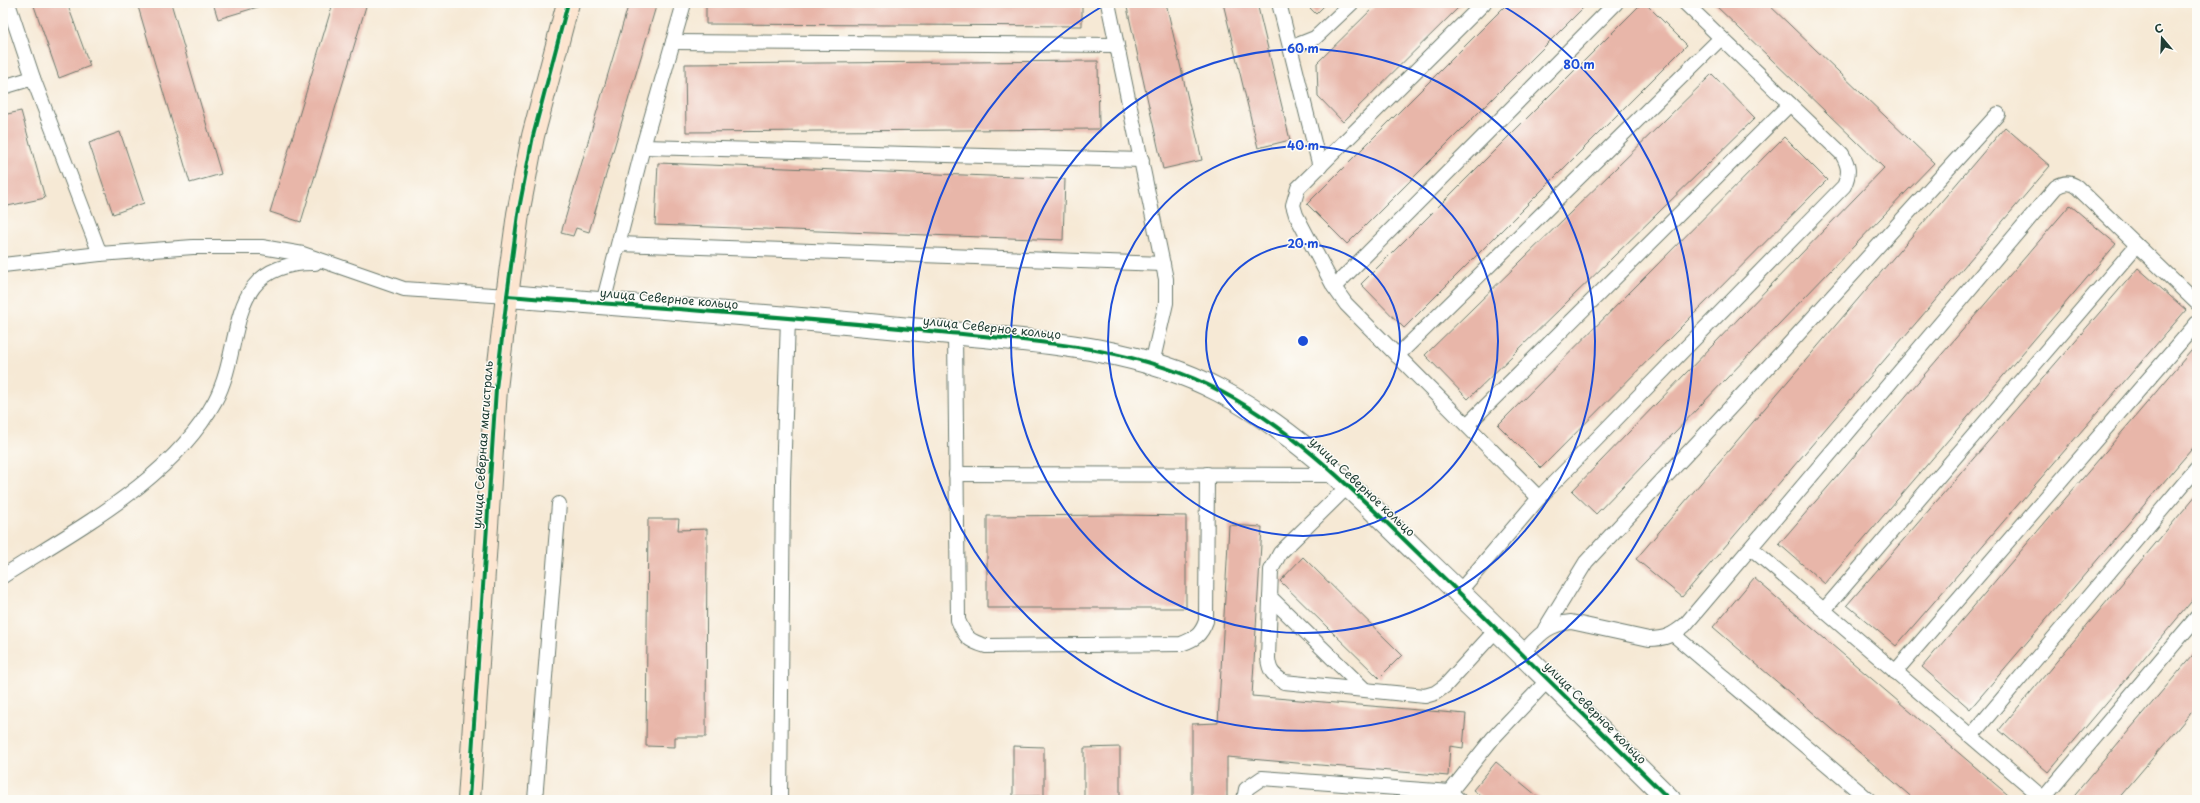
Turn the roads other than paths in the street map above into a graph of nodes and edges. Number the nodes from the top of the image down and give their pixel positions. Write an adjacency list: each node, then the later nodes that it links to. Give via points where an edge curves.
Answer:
1 (8, 3): 14 (lane)
2 (568, 3): 28 (street, улица Северная магистраль, via 533,136)
3 (684, 3): 11 (lane)
4 (1108, 3): 12 (lane)
5 (1279, 3): 13 (lane)
6 (1352, 3): 13 (lane, via 1315,38)
7 (1484, 3): 20 (lane)
8 (1616, 3): 27 (lane)
9 (1685, 3): 10 (lane)
10 (1721, 38): 16 (lane); 34 (lane)
11 (673, 42): 12 (lane); 18 (lane)
12 (1117, 45): 19 (lane)
13 (1290, 48): 20 (lane)
14 (33, 78): 15 (lane); 23 (lane)
15 (3, 87)
16 (1790, 104): 36 (lane); 41 (lane, via 1842,154 1848,164 1849,175 1844,186)
17 (1998, 114): 50 (lane, via 1781,353 1586,562)
18 (643, 147): 19 (lane); 21 (lane)
19 (1142, 160): 25 (lane)
20 (1320, 167): 27 (lane, via 1298,188 1293,205)
21 (619, 244): 25 (lane); 29 (lane)
22 (2137, 245): 30 (lane); 43 (lane, via 2077,187 2067,183 2056,187); 47 (lane)
23 (100, 254): 24 (lane, via 193,247 262,248 303,254); 26 (lane)
24 (332, 263): 28 (lane, via 404,289); 44 (lane, via 301,263 282,267 265,276 252,288 241,308 229,368 215,401 191,436 167,464 132,491)
25 (1163, 264): 35 (lane, via 1166,303)
26 (3, 266)
27 (1334, 287): 34 (lane, via 1346,304)
28 (506, 296): 29 (street, улица Северное кольцо); 59 (street, улица Северная магистраль, via 496,397)
29 (603, 303): 31 (street, улица Северное кольцо)
30 (2197, 304)
31 (788, 318): 33 (street, улица Северное кольцо); 61 (lane, via 783,481)
32 (2197, 323): 53 (lane)
33 (955, 333): 35 (street, улица Северное кольцо, via 1071,347); 38 (lane)
34 (1397, 356): 36 (lane)
35 (1152, 364): 40 (street, улица Северное кольцо, via 1218,389 1254,410 1295,439)
36 (1467, 425): 41 (lane)
37 (2197, 468): 56 (lane)
38 (956, 474): 39 (lane); 39 (lane, via 958,620 963,634 972,643 986,646 1181,644 1193,640 1202,632 1206,621)
39 (1207, 474): 40 (lane)
40 (1342, 480): 45 (street, улица Северное кольцо); 46 (lane, via 1280,553 1271,570)
41 (1539, 498): 45 (lane)
42 (559, 504): 60 (lane)
43 (1751, 548): 47 (lane); 51 (lane)
44 (3, 576)
45 (1459, 592): 49 (street, улица Северное кольцо)
46 (1270, 597): 55 (lane); 55 (lane, via 1268,658 1269,668 1275,676 1284,682)
47 (1824, 610): 53 (lane)
48 (2197, 618): 58 (lane)
49 (1497, 629): 52 (street, улица Северное кольцо); 55 (lane, via 1445,686 1435,693 1425,696)
50 (1545, 629): 51 (lane, via 1558,623 1571,622 1649,639 1662,639); 52 (lane)
51 (1674, 635): 64 (lane)
52 (1521, 654): 54 (street, улица Северное кольцо)
53 (1895, 672): 56 (lane)
54 (1548, 680): 57 (lane, via 1493,738); 63 (street, улица Северное кольцо)
55 (1364, 689)
56 (1971, 736): 58 (lane)
57 (1451, 797): 62 (lane, via 1262,778 1246,789)
58 (2042, 799)
59 (469, 800)
60 (536, 800)
61 (780, 800)
62 (1244, 800)
63 (1670, 800)
64 (1869, 800)

